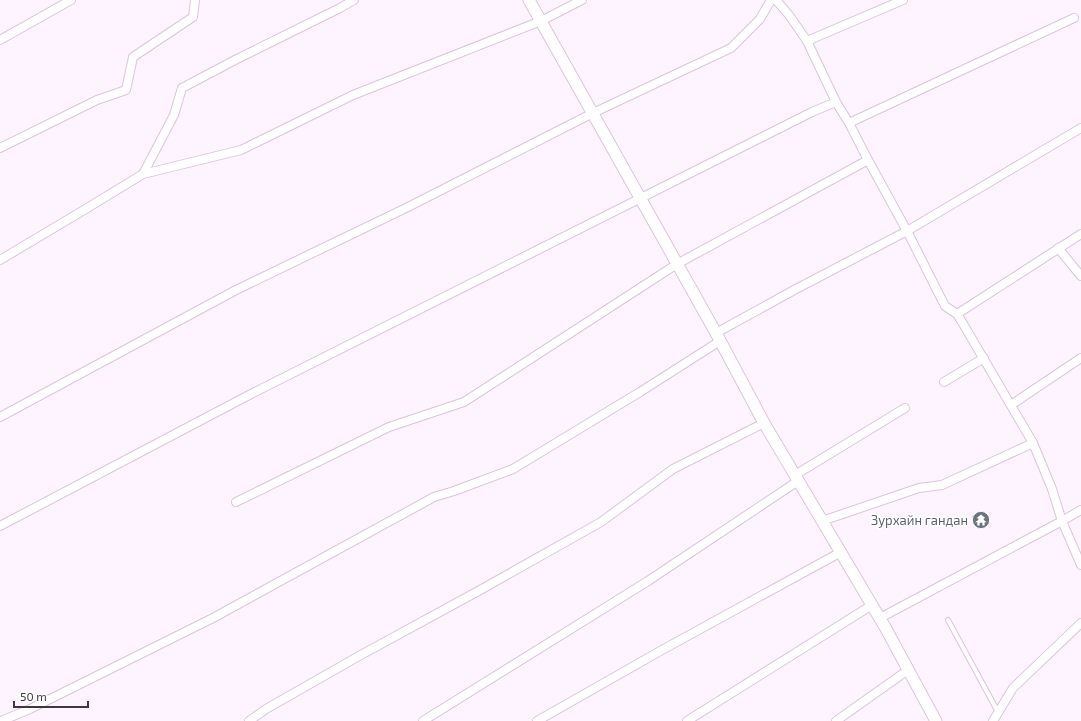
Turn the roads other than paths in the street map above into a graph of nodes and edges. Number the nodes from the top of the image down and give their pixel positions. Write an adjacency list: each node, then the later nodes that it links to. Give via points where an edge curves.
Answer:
1 (71, 0): 11 (street)
2 (195, 0): 17 (street, via 193,17 133,57 126,90 97,100)
3 (354, 0): 19 (street, via 182,88 174,115)
4 (529, 0): 10 (street)
5 (582, 0): 10 (street)
6 (771, 0): 14 (street, via 760,19 731,48)
7 (776, 0): 12 (street)
8 (903, 0): 12 (street)
9 (1074, 18): 15 (street)
10 (541, 21): 14 (street); 19 (street, via 353,95 241,150)
11 (0, 40)
12 (807, 41): 13 (street)
13 (836, 102): 15 (street); 20 (street)
14 (593, 113): 20 (street); 34 (street, via 406,208 236,290)
15 (849, 123): 18 (street)
16 (1081, 128): 21 (street)
17 (0, 148)
18 (868, 160): 21 (street); 25 (street)
19 (142, 174): 24 (street)
20 (640, 198): 25 (street); 42 (street, via 258,390)
21 (907, 231): 27 (street, via 945,306); 28 (street, via 803,285)
22 (1081, 234): 23 (street)
23 (1058, 248): 26 (street); 27 (street)
24 (0, 260)
25 (677, 264): 28 (street); 38 (street, via 464,402 388,427)
26 (1081, 276)
27 (957, 314): 29 (street)
28 (718, 337): 35 (street); 51 (street, via 640,392 513,469 434,497 213,618)
29 (984, 358): 31 (street); 32 (street)
30 (1081, 358): 32 (street)
31 (944, 382)
32 (1011, 405): 36 (street)
33 (905, 408): 37 (street)
34 (0, 417)
35 (764, 423): 37 (street); 52 (street, via 673,469 601,522 359,656)
36 (1033, 443): 40 (street, via 942,486 919,488); 41 (street)
37 (796, 478): 40 (street); 53 (street, via 648,581)
38 (236, 502)
39 (1081, 510): 41 (street)
40 (822, 521): 43 (street)
41 (1062, 521): 44 (street); 46 (street)
42 (0, 526)
43 (840, 552): 45 (street); 54 (street)
44 (1081, 565)
45 (872, 605): 46 (street); 55 (street)
46 (880, 618): 49 (street)
47 (948, 620): 50 (lane)
48 (1081, 623): 50 (street, via 1013,688)
49 (908, 670): 56 (street); 57 (street)
50 (999, 713): 58 (street)
51 (1, 721)
52 (249, 721)
53 (423, 721)
54 (537, 721)
55 (687, 721)
56 (836, 721)
57 (936, 721)
58 (993, 721)

